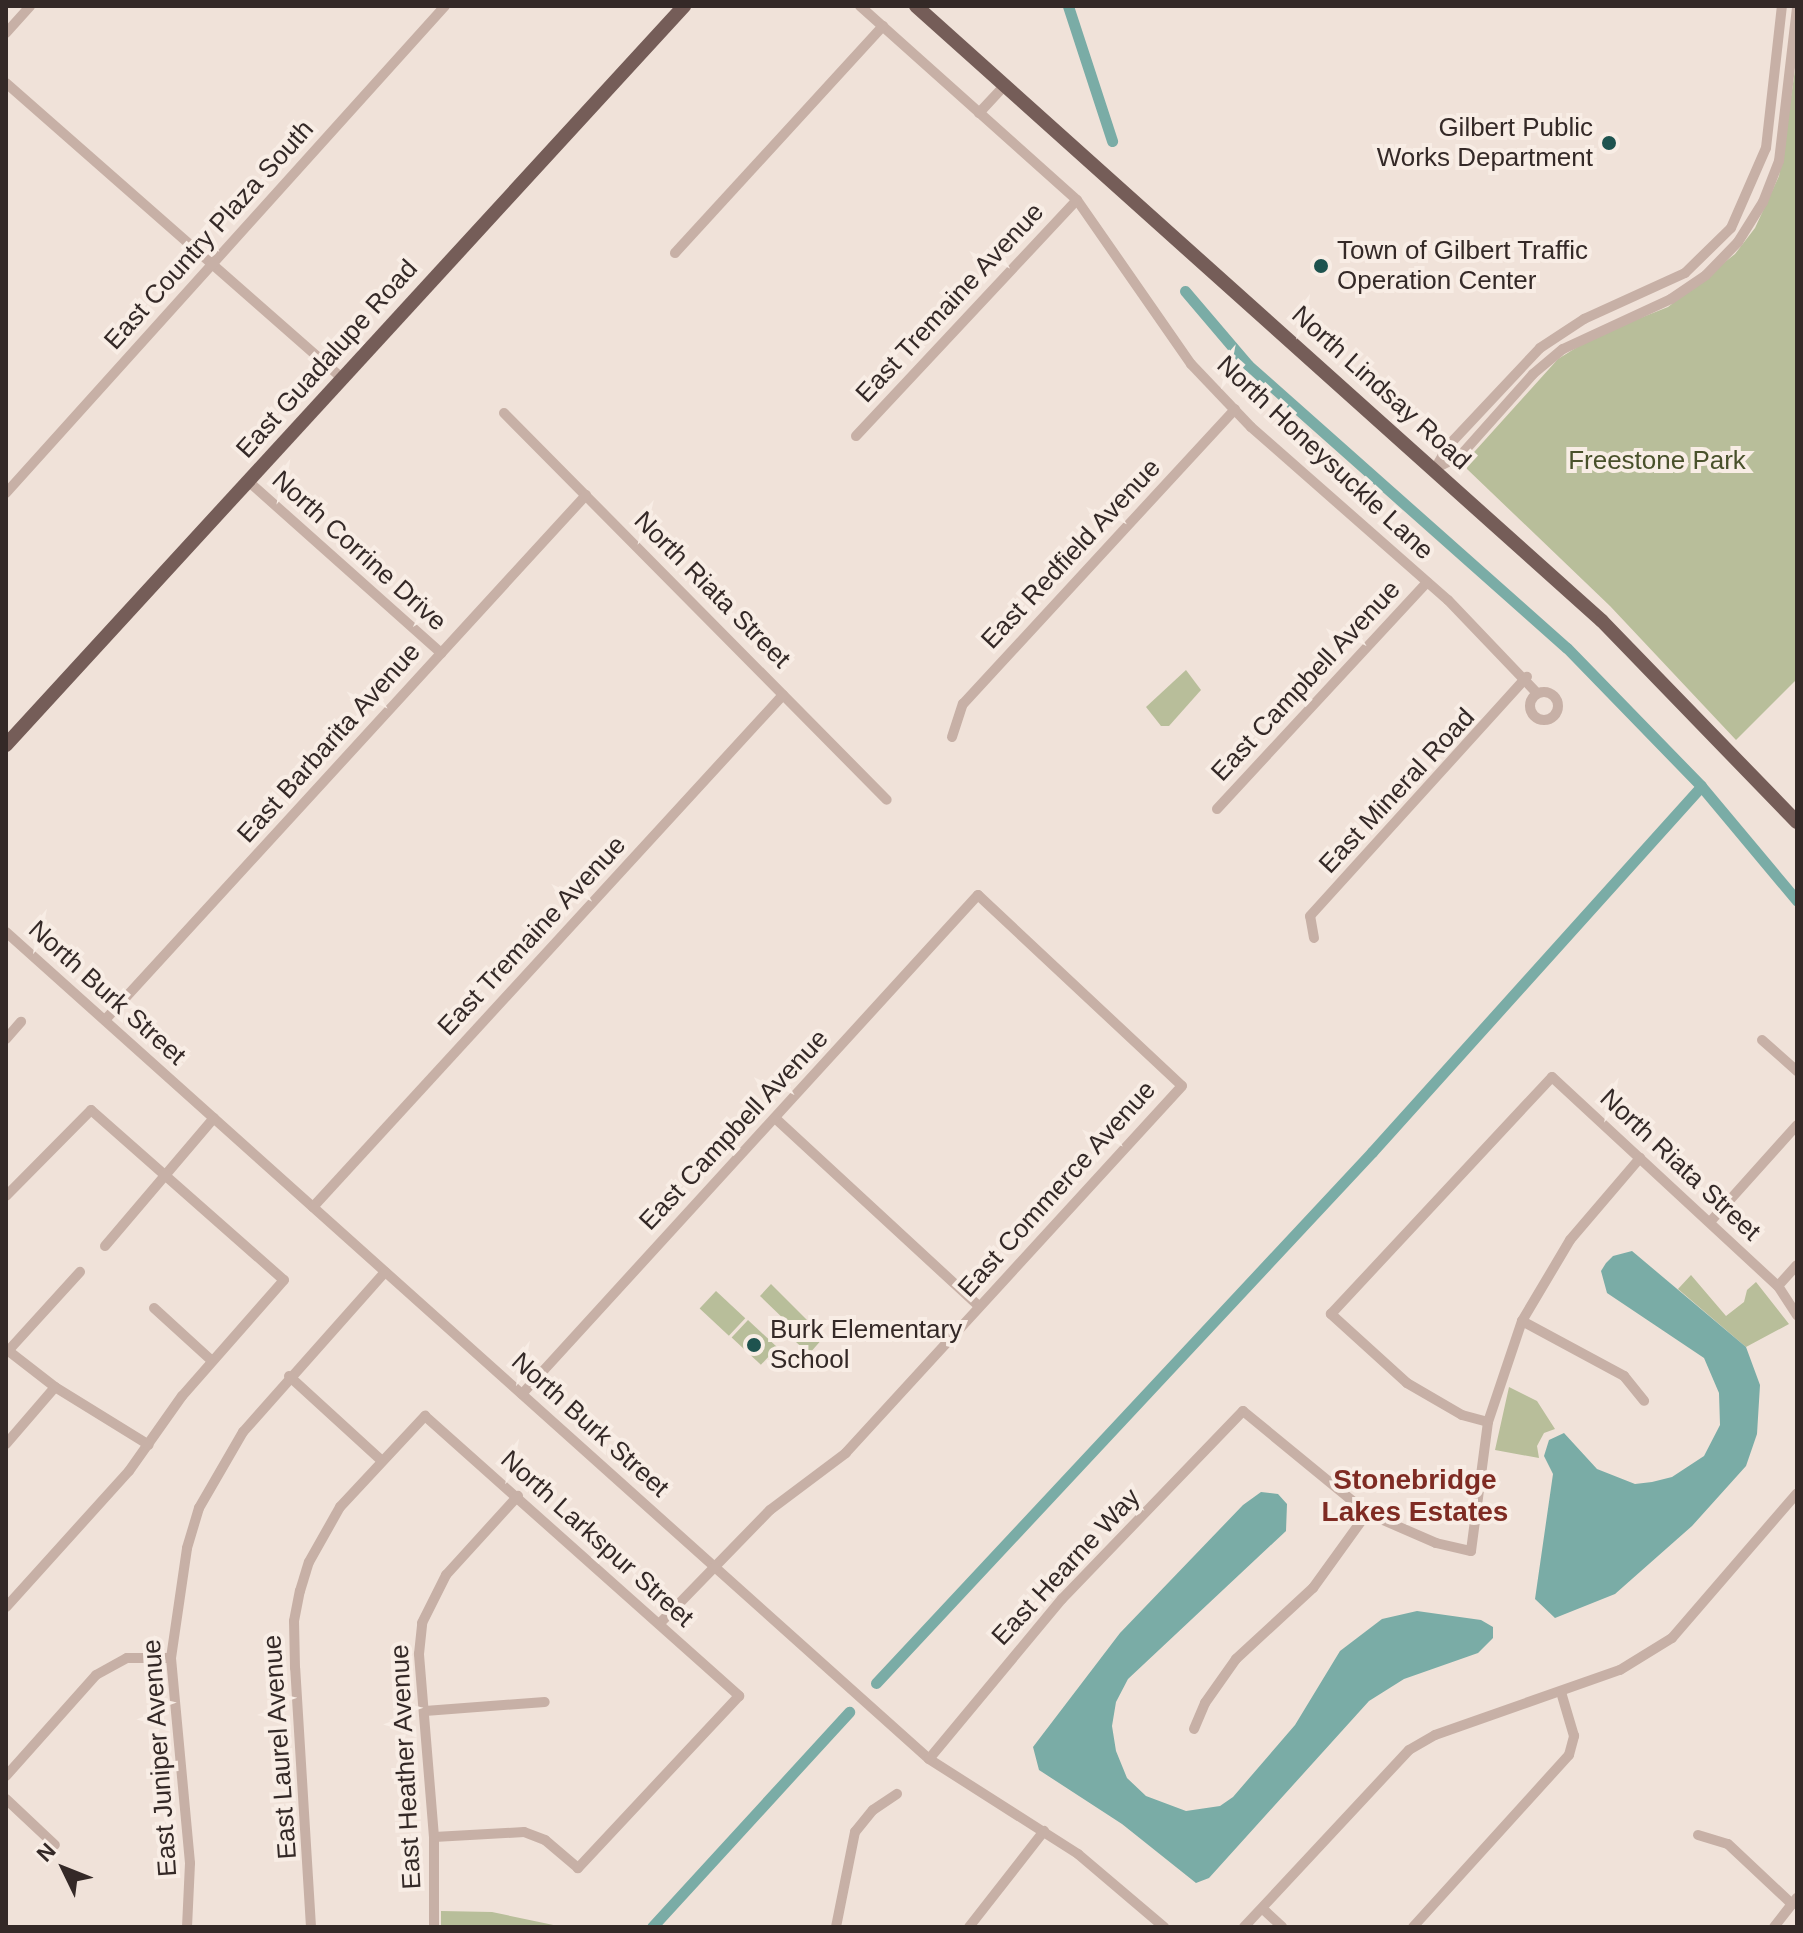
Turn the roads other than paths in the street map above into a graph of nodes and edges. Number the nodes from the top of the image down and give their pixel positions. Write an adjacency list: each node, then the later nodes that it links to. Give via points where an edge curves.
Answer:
1 (30, 6): 9 (street)
2 (445, 6): 15 (street, East Country Plaza South)
3 (684, 6): 16 (main road, East Guadalupe Road)
4 (860, 6): 8 (street, North Honeysuckle Lane)
5 (916, 6): 11 (main road, North Lindsay Road)
6 (1782, 6): 20 (street, via 1764,157 1731,228 1685,273 1584,319 1540,348 1448,446)
7 (1797, 8): 20 (street, via 1779,161 1763,202 1738,242 1680,293 1563,349 1533,374 1460,456)
8 (883, 26): 12 (street, North Honeysuckle Lane); 14 (street)
9 (6, 33)
10 (6, 83): 15 (street)
11 (1004, 86): 12 (street); 20 (main road, North Lindsay Road)
12 (979, 113): 13 (street, North Honeysuckle Lane)
13 (1077, 200): 17 (street, North Honeysuckle Lane, via 1167,335); 19 (street, East Tremaine Avenue)
14 (675, 253)
15 (213, 264): 16 (street); 22 (street, East Country Plaza South)
16 (342, 378): 21 (main road, East Guadalupe Road)
17 (1235, 409): 24 (street, North Honeysuckle Lane); 29 (street, East Redfield Avenue, via 963,704)
18 (504, 413): 23 (street, North Riata Street)
19 (856, 436)
20 (1436, 468): 33 (main road, North Lindsay Road, via 1602,621)
21 (248, 481): 25 (street, North Corrine Drive); 30 (main road, East Guadalupe Road)
22 (6, 493)
23 (586, 495): 25 (street, East Barbarita Avenue); 28 (street, North Riata Street)
24 (1427, 582): 26 (street, North Honeysuckle Lane); 32 (street, East Campbell Avenue)
25 (441, 653): 36 (street, East Barbarita Avenue)
26 (1527, 677): 27 (street, North Honeysuckle Lane); 35 (street, East Mineral Road, via 1310,916)
27 (1537, 693)
28 (783, 695): 31 (street, North Riata Street); 48 (street, East Tremaine Avenue)
29 (952, 737)
30 (6, 745)
31 (887, 800)
32 (1217, 809)
33 (1797, 822)
34 (6, 932): 36 (street, North Burk Street)
35 (1314, 938)
36 (105, 1020): 42 (street, North Burk Street)
37 (21, 1022): 38 (street)
38 (6, 1039)
39 (1762, 1040): 40 (street)
40 (1797, 1071)
41 (1182, 1086): 43 (street, East Campbell Avenue, via 978,895); 55 (street, East Commerce Avenue)
42 (214, 1118): 46 (street); 48 (street, North Burk Street)
43 (775, 1118): 55 (street); 63 (street, East Campbell Avenue)
44 (1797, 1125): 49 (street)
45 (1640, 1158): 49 (street, North Riata Street); 58 (street, via 1570,1240); 66 (street, North Riata Street, via 1552,1077 1331,1314 1407,1383 1462,1415)
46 (163, 1173): 47 (street, via 91,1110); 50 (street, via 159,1187); 60 (street, via 284,1280)
47 (6, 1196)
48 (313, 1207): 53 (street, North Burk Street)
49 (1710, 1222): 54 (street, North Riata Street)
50 (105, 1246)
51 (1797, 1265): 54 (street)
52 (80, 1272): 59 (street)
53 (385, 1272): 61 (street, East Juniper Avenue); 63 (street, North Burk Street)
54 (1778, 1286): 57 (street, North Riata Street)
55 (979, 1306): 73 (street, East Commerce Avenue, via 846,1453 770,1510)
56 (154, 1308): 60 (street)
57 (1797, 1315)
58 (1522, 1321): 64 (street, via 1624,1376); 66 (street)
59 (7, 1350): 62 (street)
60 (211, 1360): 68 (street)
61 (289, 1376): 69 (street); 76 (street, East Juniper Avenue, via 235,1443 199,1508 176,1602)
62 (55, 1387): 67 (street); 68 (street)
63 (522, 1394): 73 (street, North Burk Street)
64 (1644, 1401)
65 (425, 1416): 69 (street, East Laurel Avenue); 71 (street, North Larkspur Street)
66 (1488, 1422): 72 (street, via 1471,1551 1436,1543)
67 (6, 1444)
68 (149, 1445): 74 (street)
69 (382, 1461): 92 (street, East Laurel Avenue, via 324,1532 309,1562 294,1621)
70 (1797, 1493): 77 (street, via 1672,1638 1647,1657)
71 (518, 1496): 75 (street, North Larkspur Street); 79 (street, East Heather Avenue, via 431,1596 419,1654)
72 (1367, 1513): 80 (street, via 1313,1588 1236,1659); 81 (street, East Hearne Way, via 1243,1411 1062,1599)
73 (713, 1565): 75 (street, East Commerce Avenue); 81 (street, North Burk Street)
74 (6, 1607)
75 (659, 1624): 87 (street, North Larkspur Street, via 739,1696 578,1868 545,1840 524,1832)
76 (171, 1658): 82 (street, via 127,1658 96,1675); 91 (street, East Juniper Avenue, via 190,1863)
77 (1561, 1692): 90 (street, via 1435,1735 1409,1750); 99 (street, via 1574,1736 1569,1755)
78 (545, 1702): 79 (street)
79 (425, 1711): 87 (street, East Heather Avenue)
80 (1194, 1729)
81 (929, 1759): 85 (street, North Burk Street)
82 (6, 1776)
83 (897, 1794): 94 (street, via 855,1832)
84 (6, 1799): 88 (street)
85 (1044, 1831): 95 (street); 96 (street, North Burk Street)
86 (1698, 1835): 89 (street, via 1728,1844)
87 (434, 1837): 93 (street, East Heather Avenue)
88 (55, 1845)
89 (1794, 1901): 100 (street)
90 (1263, 1909): 97 (street); 98 (street)
91 (187, 1927)
92 (311, 1927)
93 (434, 1927)
94 (836, 1927)
95 (969, 1927)
96 (1164, 1927)
97 (1244, 1927)
98 (1282, 1927)
99 (1413, 1927)
100 (1774, 1927)

